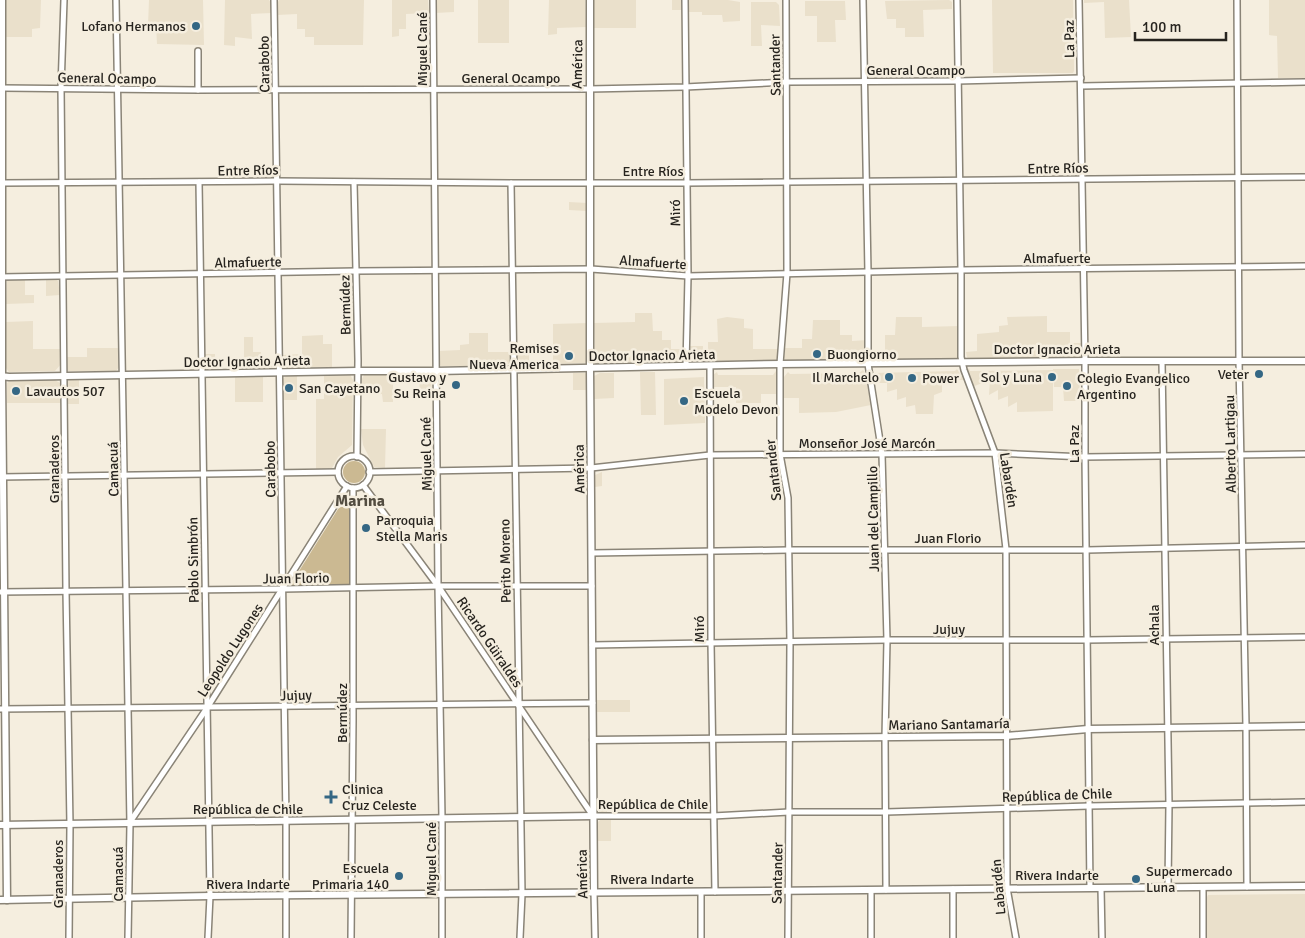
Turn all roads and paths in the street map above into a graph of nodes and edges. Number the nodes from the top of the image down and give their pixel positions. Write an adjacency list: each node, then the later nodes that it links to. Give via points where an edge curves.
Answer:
1 (2, 0): 14 (street)
2 (64, 0): 24 (street, Granaderos)
3 (116, 0): 27 (street, Camacuá)
4 (274, 0): 29 (street, Carabobo)
5 (432, 0): 25 (street, Miguel Cané)
6 (590, 0): 26 (street, América)
7 (684, 0): 22 (street, Miró)
8 (786, 0): 16 (street, Santander)
9 (863, 0): 17 (street, Juan del Campillo)
10 (957, 0): 18 (street, Labardén)
11 (1079, 0): 15 (street, La Paz)
12 (1237, 0): 20 (street, Alberto Lartigau)
13 (198, 51): 28 (street)
14 (1, 56): 23 (street)
15 (1081, 78): 18 (street, General Ocampo); 21 (street, La Paz)
16 (786, 82): 17 (street, General Ocampo); 22 (street, General Ocampo); 41 (street, Santander)
17 (866, 82): 18 (street, General Ocampo); 42 (street, Juan del Campillo)
18 (957, 82): 35 (street, Labardén)
19 (1305, 82): 20 (street)
20 (1238, 83): 21 (street); 33 (street, Alberto Lartigau)
21 (1081, 86): 32 (street, La Paz)
22 (686, 87): 26 (street, General Ocampo); 45 (street, Miró)
23 (2, 88): 24 (street, General Ocampo); 30 (street)
24 (61, 88): 27 (street, General Ocampo); 36 (street, Granaderos)
25 (433, 89): 26 (street, General Ocampo); 29 (street, General Ocampo); 40 (street, Miguel Cané)
26 (589, 89): 44 (street, América)
27 (119, 90): 28 (street, General Ocampo); 37 (street, Camacuá)
28 (198, 90): 29 (street, General Ocampo)
29 (276, 90): 34 (street, Carabobo)
30 (1, 166): 43 (street)
31 (1305, 177): 33 (street, Entre Ríos)
32 (1082, 178): 33 (street, Entre Ríos); 35 (street, Entre Ríos); 53 (street, La Paz)
33 (1237, 178): 48 (street, Alberto Lartigau)
34 (277, 181): 38 (street, Entre Ríos); 39 (street, Entre Ríos); 55 (street, Carabobo)
35 (960, 181): 42 (street, Entre Ríos); 52 (street, Labardén)
36 (62, 182): 37 (street, Entre Ríos); 43 (street, Entre Ríos); 60 (street, Granaderos)
37 (120, 182): 38 (street, Entre Ríos); 59 (street, Camacuá)
38 (199, 182): 58 (street, Pablo Simbrón)
39 (354, 182): 40 (street, Entre Ríos); 54 (street, Bermúdez)
40 (434, 182): 46 (street, Entre Ríos); 50 (street, Miguel Cané)
41 (788, 182): 42 (street, Entre Ríos); 45 (street, Entre Ríos); 56 (street, Santander)
42 (867, 182): 57 (street, Juan del Campillo)
43 (2, 183): 62 (street)
44 (589, 183): 45 (street, Entre Ríos); 46 (street, Entre Ríos); 49 (street, América)
45 (686, 183): 61 (street, Miró)
46 (511, 184): 51 (street, Perito Moreno)
47 (1305, 266): 48 (street, Almafuerte)
48 (1239, 267): 53 (street, Almafuerte); 64 (street, Alberto Lartigau)
49 (591, 269): 51 (street, Almafuerte); 61 (street, Almafuerte); 72 (street, América)
50 (435, 270): 51 (street, Almafuerte); 54 (street, Almafuerte); 75 (street, Miguel Cané)
51 (511, 270): 73 (street, Perito Moreno)
52 (962, 270): 53 (street, Almafuerte); 57 (street, Almafuerte); 66 (street, Labardén)
53 (1084, 270): 63 (street, La Paz)
54 (356, 271): 55 (street, Almafuerte); 74 (street, Bermúdez)
55 (278, 273): 58 (street, Almafuerte); 76 (street, Carabobo)
56 (788, 273): 57 (street, Almafuerte); 61 (street, Almafuerte); 68 (street, Santander)
57 (868, 273): 69 (street, Juan del Campillo)
58 (201, 274): 59 (street, Almafuerte); 77 (street, Pablo Simbrón)
59 (121, 275): 60 (street, Almafuerte); 78 (street, Camacuá)
60 (63, 276): 62 (street, Almafuerte); 80 (street, Granaderos)
61 (688, 276): 70 (street, Miró)
62 (1, 277): 79 (street)
63 (1085, 361): 66 (street, Doctor Ignacio Arieta); 67 (street, Doctor Ignacio Arieta); 89 (street, La Paz)
64 (1239, 361): 65 (street, Doctor Ignacio Arieta); 67 (street, Doctor Ignacio Arieta); 84 (street, Alberto Lartigau)
65 (1305, 361)
66 (961, 362): 69 (street, Doctor Ignacio Arieta); 83 (street, Labardén)
67 (1162, 362): 87 (street, Achala)
68 (780, 364): 69 (street, Doctor Ignacio Arieta); 71 (street, Doctor Ignacio Arieta); 81 (street, Santander)
69 (868, 364): 82 (street, Juan del Campillo)
70 (686, 366): 71 (street, Doctor Ignacio Arieta); 72 (street, Doctor Ignacio Arieta)
71 (710, 366): 86 (street, Miró)
72 (590, 369): 73 (street, Doctor Ignacio Arieta); 90 (street, América)
73 (513, 370): 75 (street, Doctor Ignacio Arieta); 91 (street, Perito Moreno)
74 (357, 371): 75 (street, Doctor Ignacio Arieta); 76 (street, Doctor Ignacio Arieta); 88 (street, Bermúdez)
75 (436, 372): 92 (street, Miguel Cané)
76 (279, 373): 77 (street, Doctor Ignacio Arieta); 95 (street, Carabobo)
77 (201, 374): 78 (street, Doctor Ignacio Arieta); 96 (street, Pablo Simbrón)
78 (122, 375): 80 (street, Doctor Ignacio Arieta); 97 (street, Camacuá)
79 (1, 376): 80 (street, Doctor Ignacio Arieta); 99 (street)
80 (64, 376): 98 (street, Granaderos)
81 (780, 454): 82 (street, Monseñor José Marcón); 86 (street, Monseñor José Marcón); 106 (street, Santander, via 788,498)
82 (882, 454): 83 (street, Monseñor José Marcón); 107 (street, Juan del Campillo)
83 (994, 454): 89 (street, Monseñor José Marcón); 105 (street, Labardén)
84 (1241, 454): 85 (street, Monseñor José Marcón); 87 (street, Monseñor José Marcón); 103 (street, Alberto Lartigau)
85 (1305, 454)
86 (710, 455): 90 (street, Monseñor José Marcón); 109 (street, Miró)
87 (1164, 456): 89 (street, Monseñor José Marcón); 104 (street, Achala)
88 (357, 457): 93 (street, via 342,461); 94 (street, via 366,463)
89 (1085, 457): 108 (street, La Paz)
90 (591, 468): 91 (street, Monseñor José Marcón); 110 (street, América)
91 (515, 470): 92 (street, Monseñor José Marcón); 111 (street, Perito Moreno)
92 (437, 471): 94 (street, Monseñor José Marcón); 112 (street, Miguel Cané)
93 (338, 472): 95 (street); 101 (street, via 340,480)
94 (370, 472): 100 (street)
95 (281, 473): 96 (street); 116 (street, Carabobo)
96 (204, 474): 97 (street); 115 (street, Pablo Simbrón)
97 (124, 475): 98 (street); 118 (street, Camacuá)
98 (65, 476): 99 (street); 117 (street, Granaderos)
99 (2, 477): 119 (street)
100 (363, 485): 101 (street); 112 (street, Ricardo Güiraldes)
101 (350, 487): 114 (street, Bermúdez); 116 (street, Leopoldo Lugones)
102 (1305, 545): 103 (street, Juan Florio)
103 (1243, 547): 104 (street, Juan Florio); 122 (street, Alberto Lartigau)
104 (1165, 548): 108 (street, Juan Florio); 121 (street, Achala)
105 (1006, 549): 107 (street, Juan Florio); 108 (street, Juan Florio); 125 (street, Labardén)
106 (788, 550): 107 (street, Juan Florio); 109 (street, Juan Florio); 127 (street, Santander)
107 (884, 550): 123 (street, Juan del Campillo)
108 (1086, 550): 124 (street, La Paz)
109 (710, 552): 110 (street, Juan Florio); 126 (street, Miró)
110 (592, 553): 113 (street, América)
111 (516, 585): 112 (street, Juan Florio); 113 (street, Juan Florio); 129 (street, Perito Moreno)
112 (438, 586): 114 (street, Juan Florio); 129 (street, Ricardo Güiraldes); 132 (street, Miguel Cané)
113 (592, 586): 128 (street, América)
114 (353, 588): 116 (street, Juan Florio); 131 (street, Bermúdez)
115 (204, 589): 116 (street, Juan Florio); 118 (street, Juan Florio); 136 (street, Pablo Simbrón)
116 (283, 590): 133 (street, Carabobo); 136 (street, Leopoldo Lugones)
117 (66, 591): 118 (street, Juan Florio); 119 (street, Juan Florio); 134 (street, Granaderos)
118 (125, 591): 135 (street, Camacuá)
119 (3, 592): 137 (street)
120 (1305, 637): 122 (street, Jujuy)
121 (1166, 639): 122 (street, Jujuy); 124 (street, Jujuy); 140 (street, Achala)
122 (1244, 639): 138 (street, Alberto Lartigau)
123 (886, 640): 125 (street, Jujuy); 127 (street, Jujuy); 143 (street, Juan del Campillo)
124 (1086, 640): 125 (street, Jujuy); 141 (street, La Paz)
125 (1007, 641): 142 (street, Labardén)
126 (710, 643): 127 (street, Jujuy); 128 (street, Jujuy); 146 (street, Miró)
127 (790, 643): 144 (street, Santander)
128 (592, 645): 130 (street, América)
129 (518, 703): 130 (street, Jujuy); 132 (street, Jujuy); 154 (street, Ricardo Güiraldes); 157 (street, Perito Moreno)
130 (593, 703): 145 (street, América)
131 (353, 704): 132 (street, Jujuy); 133 (street, Jujuy); 158 (street, Bermúdez)
132 (441, 704): 156 (street, Miguel Cané)
133 (284, 707): 136 (street, Jujuy); 160 (street, Carabobo)
134 (68, 708): 135 (street, Jujuy); 137 (street, Jujuy); 163 (street, Granaderos)
135 (128, 708): 136 (street, Jujuy); 161 (street, Camacuá)
136 (207, 708): 159 (street, Pablo Simbrón); 161 (street, Leopoldo Lugones)
137 (3, 709): 162 (street)
138 (1246, 726): 139 (street, Mariano Santamaría); 140 (street, Mariano Santamaría); 148 (street, Alberto Lartigau)
139 (1305, 726)
140 (1167, 728): 141 (street, Mariano Santamaría); 149 (street, Achala)
141 (1088, 729): 142 (street, Mariano Santamaría); 150 (street, La Paz)
142 (1006, 736): 143 (street, Mariano Santamaría); 151 (street, Labardén)
143 (885, 738): 144 (street, Mariano Santamaría); 153 (street, Juan del Campillo)
144 (789, 739): 146 (street, Mariano Santamaría); 152 (street, Santander)
145 (593, 740): 146 (street, Mariano Santamaría); 154 (street, América)
146 (712, 740): 155 (street, Miró)
147 (1305, 802): 148 (street, República de Chile)
148 (1245, 803): 149 (street, República de Chile); 167 (street, Alberto Lartigau)
149 (1169, 804): 150 (street, República de Chile); 165 (street, Achala)
150 (1089, 806): 151 (street, República de Chile); 169 (street, La Paz)
151 (1006, 809): 153 (street, República de Chile); 168 (street, Labardén)
152 (789, 812): 153 (street, República de Chile); 155 (street, República de Chile); 174 (street, Santander)
153 (886, 812): 173 (street, Juan del Campillo)
154 (593, 816): 155 (street, República de Chile); 157 (street, República de Chile); 175 (street, América)
155 (713, 816): 177 (street, Miró)
156 (442, 818): 157 (street, República de Chile); 158 (street, República de Chile); 180 (street, Miguel Cané)
157 (520, 818): 178 (street, Perito Moreno)
158 (353, 821): 160 (street, República de Chile); 179 (street, Bermúdez)
159 (208, 822): 160 (street, República de Chile); 161 (street, República de Chile); 181 (street, Pablo Simbrón)
160 (286, 822): 182 (street, Carabobo)
161 (130, 824): 163 (street, República de Chile); 183 (street, Camacuá)
162 (3, 825): 163 (street, República de Chile); 185 (street)
163 (70, 825): 184 (street, Granaderos)
164 (1305, 886): 167 (street, Rivera Indarte)
165 (1168, 887): 166 (street, Rivera Indarte); 170 (street, Rivera Indarte)
166 (1203, 887): 167 (street, Rivera Indarte); 200 (street)
167 (1247, 887)
168 (1007, 888): 169 (street, Rivera Indarte); 171 (street, Rivera Indarte); 198 (street, Labardén)
169 (1090, 888): 170 (street, Rivera Indarte)
170 (1101, 888): 199 (street)
171 (954, 889): 173 (street, Rivera Indarte); 197 (street)
172 (871, 890): 173 (street, Rivera Indarte); 174 (street, Rivera Indarte); 196 (street)
173 (886, 890)
174 (788, 891): 177 (street, Rivera Indarte); 195 (street, Santander)
175 (594, 892): 176 (street, Rivera Indarte); 178 (street, Rivera Indarte); 193 (street, América)
176 (701, 892): 177 (street, Rivera Indarte); 194 (street)
177 (714, 892)
178 (522, 894): 180 (street, Rivera Indarte); 192 (street, Perito Moreno)
179 (352, 895): 180 (street, Rivera Indarte); 182 (street, Rivera Indarte); 190 (street, Bermúdez)
180 (443, 895): 191 (street, Miguel Cané)
181 (210, 896): 182 (street, Rivera Indarte); 183 (street, Rivera Indarte); 188 (street, Pablo Simbrón)
182 (287, 896): 189 (street, Carabobo)
183 (129, 898): 184 (street, Rivera Indarte); 187 (street, Camacuá)
184 (70, 899): 185 (street, Rivera Indarte); 186 (street, Granaderos)
185 (3, 900)
186 (69, 938)
187 (128, 938)
188 (208, 938)
189 (286, 938)
190 (351, 938)
191 (442, 938)
192 (520, 938)
193 (595, 938)
194 (701, 938)
195 (788, 938)
196 (871, 938)
197 (953, 938)
198 (1016, 938)
199 (1102, 938)
200 (1203, 938)

